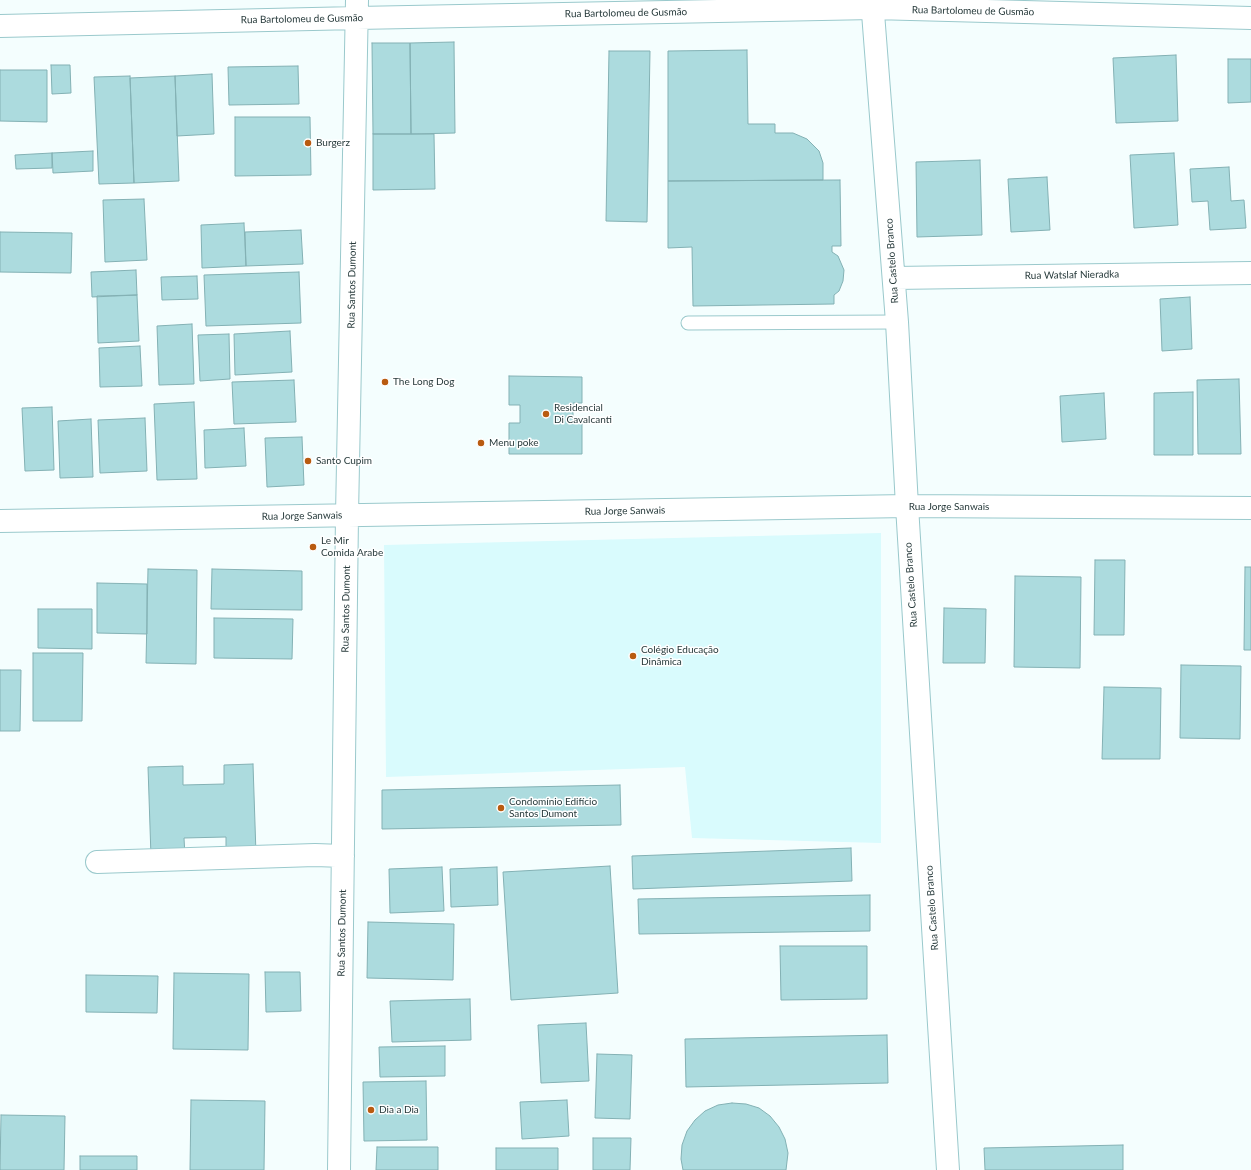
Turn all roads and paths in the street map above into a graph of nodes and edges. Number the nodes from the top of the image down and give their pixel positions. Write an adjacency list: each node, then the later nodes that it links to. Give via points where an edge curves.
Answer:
1 (872, 4): 2 (street, Rua Bartolomeu de Gusmão); 3 (street, Rua Bartolomeu de Gusmão); 6 (street, Rua Castelo Branco)
2 (357, 9): 4 (street, Rua Bartolomeu de Gusmão); 11 (street, Rua Santos Dumont)
3 (1251, 18)
4 (0, 26)
5 (1251, 273): 6 (street, Rua Watslaf Nieradka)
6 (894, 278): 7 (street, Rua Castelo Branco)
7 (897, 322): 8 (lane); 9 (street, Rua Castelo Branco)
8 (688, 323)
9 (907, 506): 10 (street, Rua Jorge Sanwais); 11 (street, Rua Jorge Sanwais); 16 (street, Rua Castelo Branco)
10 (1251, 508)
11 (347, 515): 12 (street, Rua Jorge Sanwais); 13 (street, Rua Santos Dumont)
12 (0, 521)
13 (343, 856): 14 (street); 15 (street, Rua Santos Dumont)
14 (97, 862)
15 (339, 1170)
16 (948, 1170)

